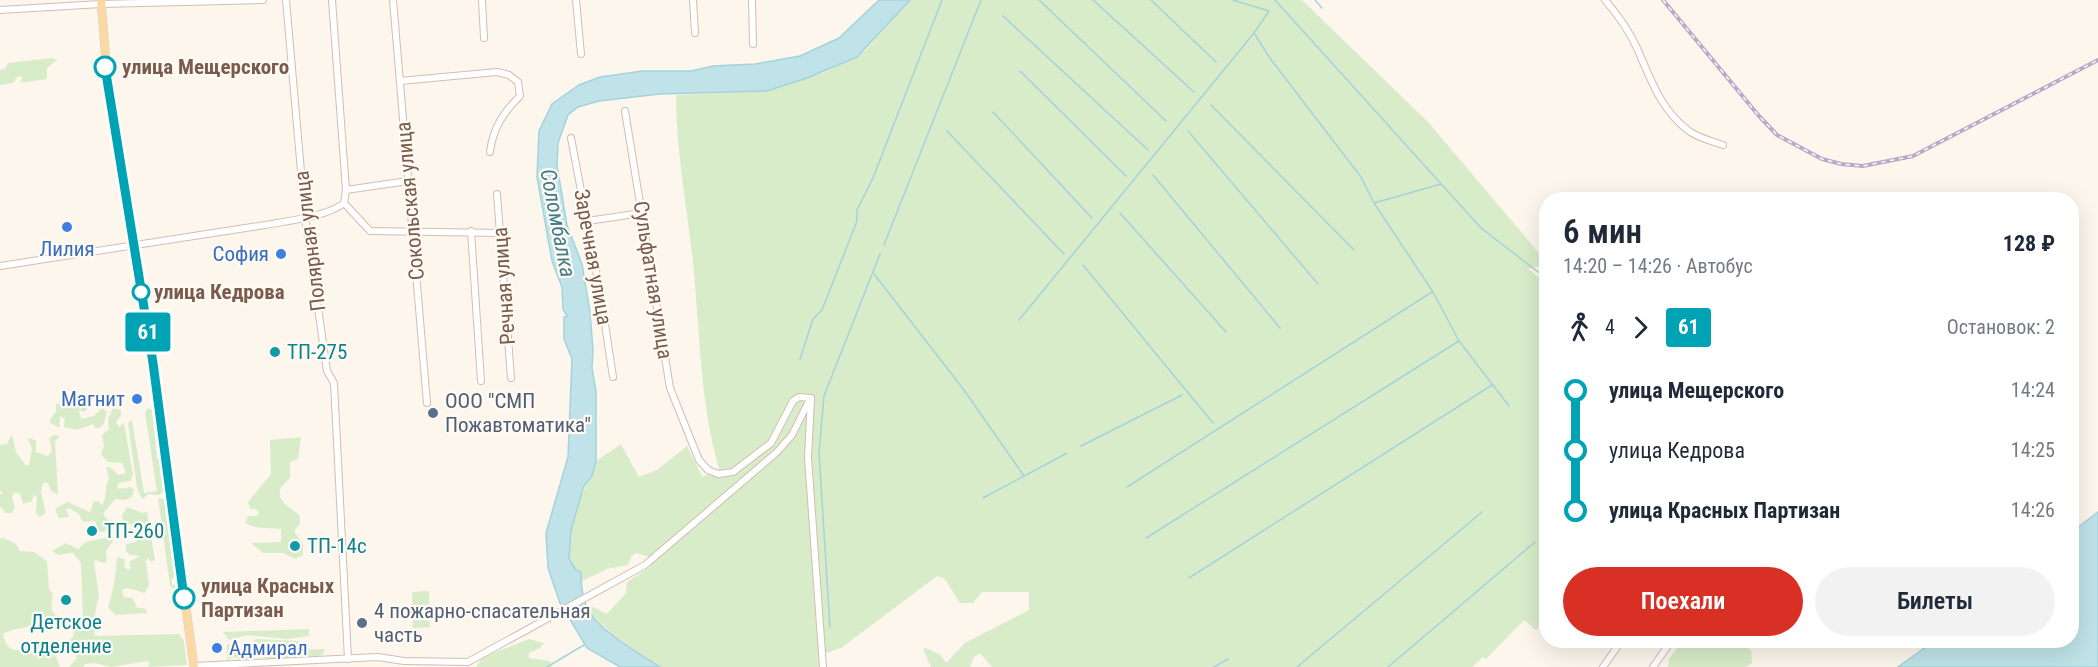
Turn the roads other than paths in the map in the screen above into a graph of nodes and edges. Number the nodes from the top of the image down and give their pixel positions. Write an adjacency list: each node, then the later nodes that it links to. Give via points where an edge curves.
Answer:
1 (262, 0): 10 (street)
2 (286, 0): 26 (street, Полярная улица)
3 (332, 0): 22 (street)
4 (393, 0): 16 (street, Сокольская улица)
5 (482, 0): 13 (street)
6 (576, 0): 15 (street)
7 (693, 0): 12 (street)
8 (752, 0): 14 (street)
9 (1605, 0): 19 (street, via 1620,17 1651,85 1672,116 1690,132)
10 (101, 2): 11 (street); 31 (main road, via 108,86)
11 (0, 10)
12 (695, 33)
13 (484, 38)
14 (753, 44)
15 (581, 54)
16 (400, 81): 20 (street, via 497,72 519,82 520,96 498,122); 21 (street, Сокольская улица)
17 (625, 111): 25 (street, Сульфатная улица)
18 (571, 138): 27 (street, Заречная улица)
19 (1723, 146)
20 (490, 152)
21 (408, 182): 22 (street); 28 (street, Сокольская улица)
22 (346, 190): 24 (street)
23 (496, 194): 30 (street, Речная улица)
24 (344, 203): 26 (street); 28 (street, via 370,231)
25 (642, 213): 27 (street); 36 (street, Сульфатная улица, via 670,388 693,445 708,470 718,474 733,472 771,443 793,401 800,396)
26 (305, 217): 31 (street); 40 (street, Полярная улица, via 327,371 334,383)
27 (586, 221): 33 (street, Заречная улица)
28 (413, 231): 29 (street); 37 (street, Сокольская улица)
29 (471, 231): 30 (street); 35 (street)
30 (501, 233): 34 (street, Речная улица)
31 (133, 246): 32 (street); 41 (main road)
32 (0, 266)
33 (613, 377)
34 (511, 378)
35 (481, 381)
36 (811, 398): 40 (street, via 792,435 776,453 645,565 593,595 468,662); 42 (street, via 808,458)
37 (427, 403)
38 (1616, 648): 43 (street)
39 (1666, 648): 44 (street)
40 (348, 659): 41 (street)
41 (194, 666)
42 (822, 667)
43 (1603, 667)
44 (1653, 667)

